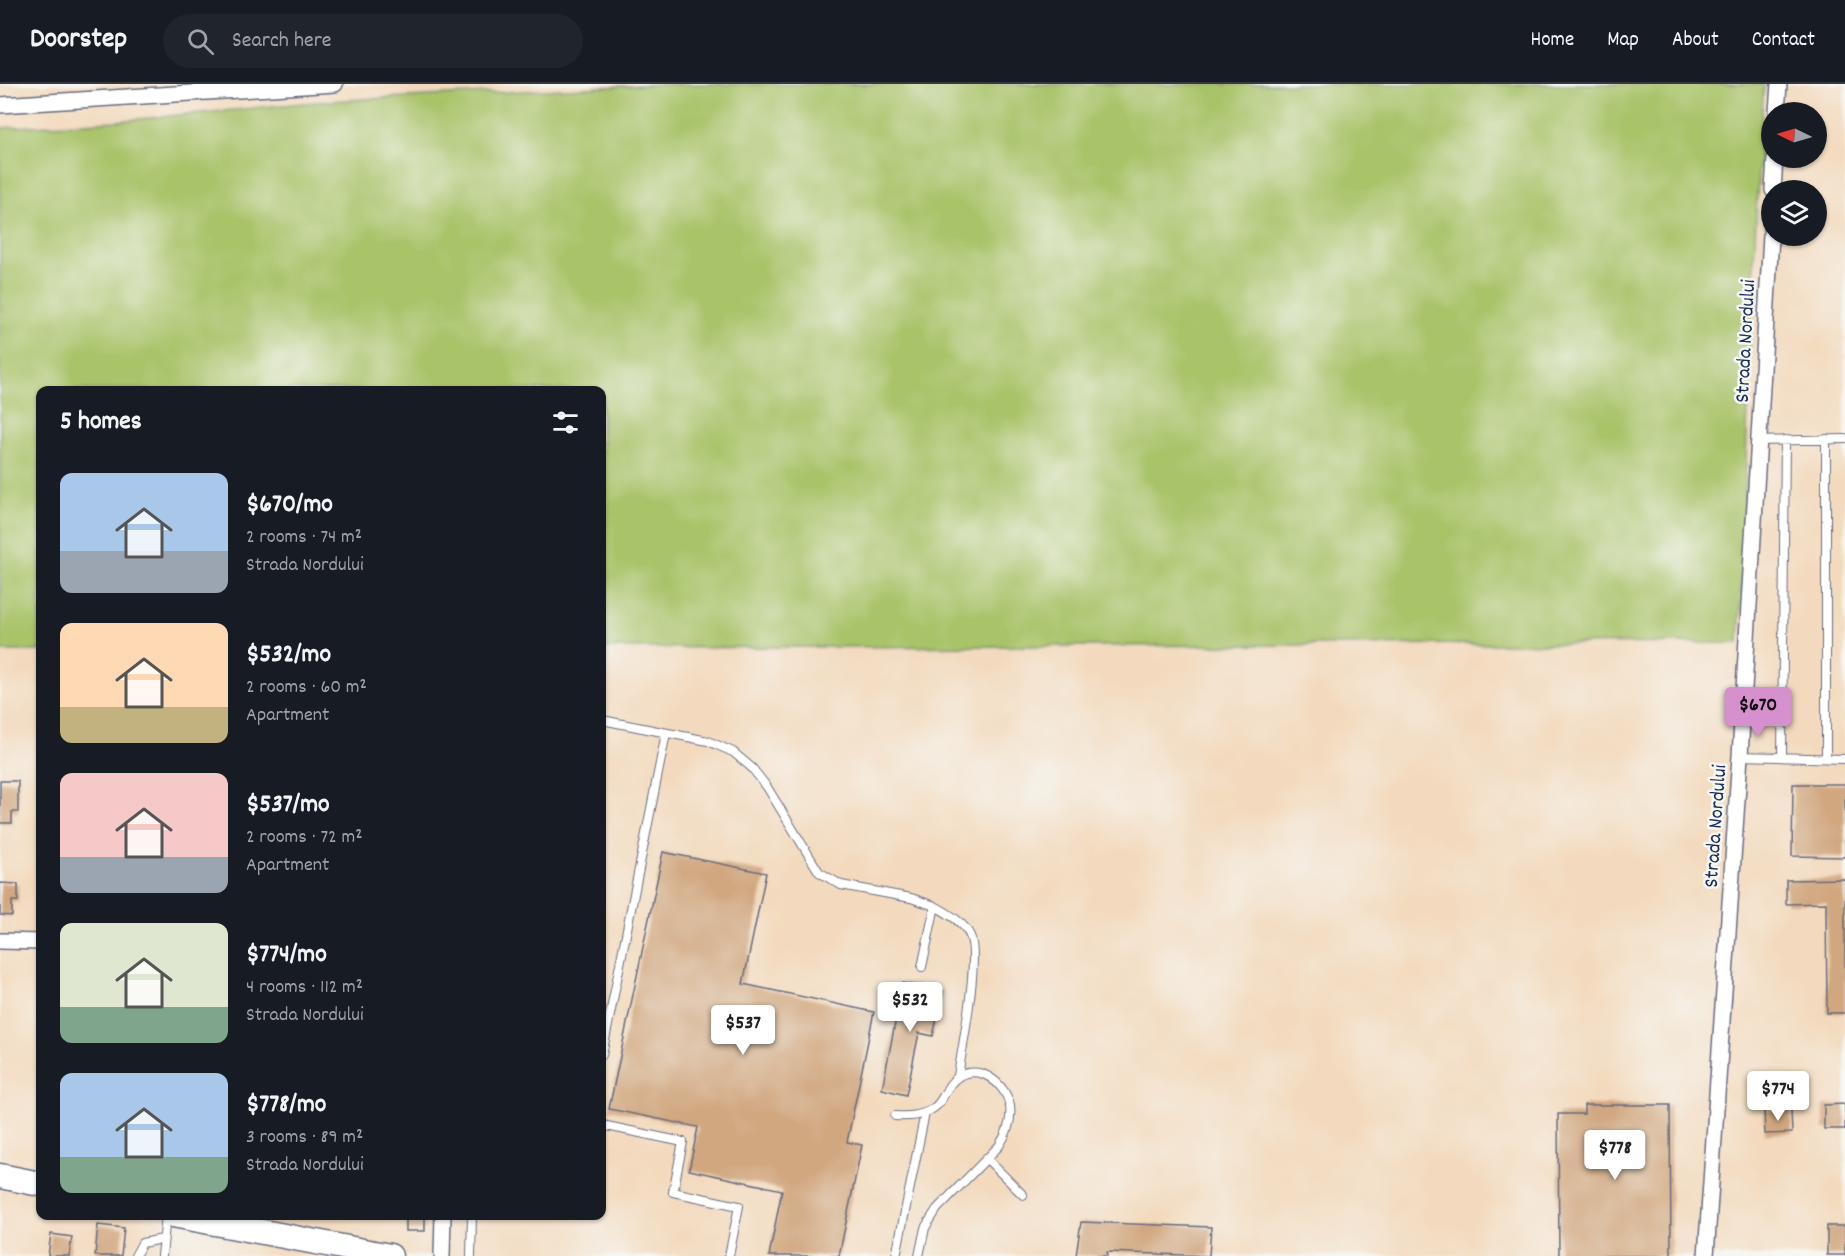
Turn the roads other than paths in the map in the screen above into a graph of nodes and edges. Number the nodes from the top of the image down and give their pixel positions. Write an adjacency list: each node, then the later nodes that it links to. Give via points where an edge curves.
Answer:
1 (335, 84): 4 (street)
2 (1779, 84): 3 (street)
3 (1778, 102)
4 (0, 105)
5 (1770, 246): 9 (street, Strada Nordului)
6 (1826, 439): 7 (lane); 8 (lane); 14 (lane)
7 (1845, 439)
8 (1785, 440): 9 (lane); 13 (lane)
9 (1759, 441): 12 (street, Strada Nordului)
10 (606, 721): 11 (lane)
11 (666, 733): 16 (lane, via 708,741 733,752 752,768 819,872 828,879); 20 (lane)
12 (1740, 756): 13 (lane); 43 (street, Strada Nordului)
13 (1782, 757): 14 (lane)
14 (1826, 758): 15 (lane)
15 (1845, 759)
16 (934, 906): 19 (lane); 21 (lane, via 951,915 970,935 973,952)
17 (0, 941): 18 (street)
18 (36, 942)
19 (922, 967)
20 (606, 1035)
21 (958, 1076): 22 (lane, via 937,1106); 25 (lane, via 983,1075 996,1080 1005,1090 1011,1118 1005,1136)
22 (925, 1113): 23 (lane); 41 (lane)
23 (895, 1116)
24 (606, 1126): 40 (lane, via 683,1142 673,1192 739,1206)
25 (986, 1158): 28 (lane); 42 (lane, via 937,1209 925,1228)
26 (0, 1176): 27 (main road)
27 (36, 1183)
28 (1023, 1195)
29 (165, 1220): 33 (lane)
30 (196, 1220): 34 (main road)
31 (443, 1220): 38 (street)
32 (472, 1220): 39 (lane)
33 (163, 1239): 35 (lane, via 142,1243); 36 (lane)
34 (342, 1251): 37 (main road)
35 (135, 1256)
36 (162, 1256)
37 (390, 1256)
38 (442, 1256)
39 (471, 1256)
40 (729, 1256)
41 (896, 1256)
42 (920, 1256)
43 (1706, 1256)

